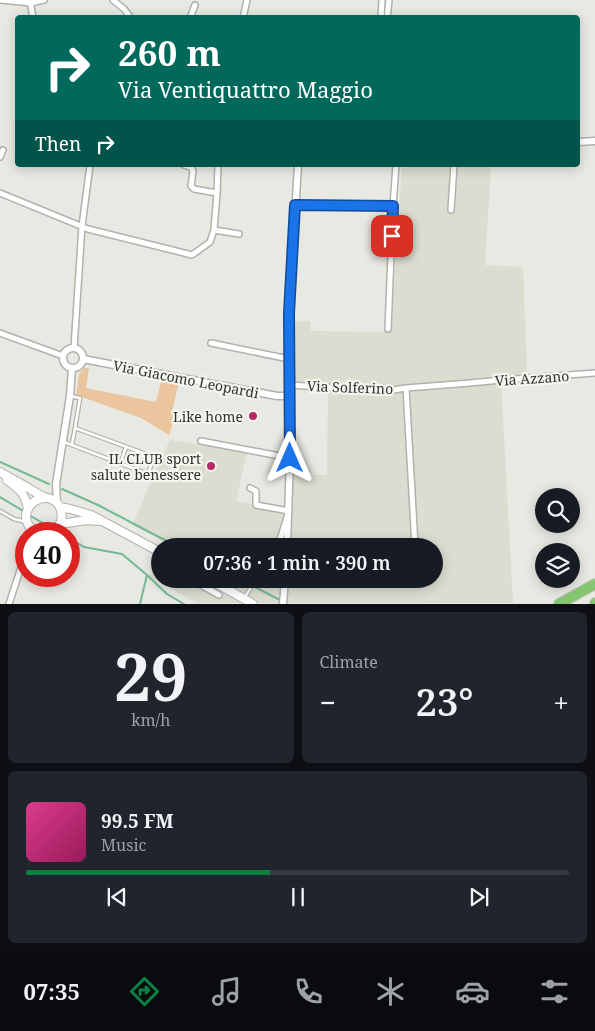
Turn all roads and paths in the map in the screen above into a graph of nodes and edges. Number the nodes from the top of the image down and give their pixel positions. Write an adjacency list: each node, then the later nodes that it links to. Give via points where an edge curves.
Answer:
1 (1, 0): 7 (street)
2 (44, 0): 7 (street)
3 (114, 0): 10 (street)
4 (247, 0): 12 (street)
5 (382, 0): 13 (street)
6 (389, 0): 14 (street)
7 (30, 1): 9 (street)
8 (195, 5): 11 (street)
9 (32, 15)
10 (129, 15)
11 (191, 15)
12 (244, 15)
13 (381, 15)
14 (387, 15)
15 (595, 141): 16 (street)
16 (580, 142)
17 (3, 150): 18 (street)
18 (0, 157)
19 (90, 167): 30 (street)
20 (191, 167): 26 (street, via 191,186 194,189)
21 (218, 167): 26 (street)
22 (298, 167): 27 (street)
23 (396, 167): 28 (street)
24 (454, 167): 29 (street)
25 (0, 192): 30 (street)
26 (218, 193): 31 (street)
27 (295, 205): 28 (street); 39 (street)
28 (393, 206): 33 (street)
29 (451, 210)
30 (82, 226): 31 (street, via 192,255 210,242); 36 (street)
31 (214, 230): 32 (street)
32 (239, 234)
33 (388, 329)
34 (0, 332): 37 (street)
35 (212, 343): 39 (street)
36 (74, 348): 37 (street, via 68,349); 38 (street, via 80,351)
37 (63, 356): 40 (street, via 65,364)
38 (83, 359): 40 (street, via 79,366); 46 (street, Via Giacomo Leopardi)
39 (289, 359): 43 (street)
40 (72, 368): 45 (street)
41 (595, 374): 42 (street, Via Azzano)
42 (470, 383): 44 (street, Via Solferino)
43 (290, 385): 44 (street, Via Solferino, via 387,391); 46 (street)
44 (406, 388): 68 (street)
45 (70, 396): 47 (lane, via 80,398); 48 (street)
46 (290, 396): 52 (street)
47 (75, 428): 50 (lane); 51 (lane)
48 (63, 441): 50 (lane); 55 (street)
49 (201, 441): 52 (street)
50 (72, 445): 53 (lane)
51 (126, 447): 53 (lane); 53 (lane, via 154,457 148,474)
52 (290, 458): 59 (street)
53 (120, 464)
54 (0, 474): 57 (main road); 61 (main road, via 25,496)
55 (56, 484): 57 (street); 58 (street)
56 (250, 488): 59 (street, via 256,491 256,505)
57 (47, 498): 58 (main road); 61 (main road, via 34,500)
58 (59, 505): 63 (main road, via 62,517); 65 (main road)
59 (289, 510): 66 (street); 67 (street)
60 (0, 511): 62 (lane)
61 (28, 519): 62 (lane); 62 (lane)
62 (18, 520)
63 (59, 522)
64 (78, 522): 65 (main road)
65 (103, 522): 69 (main road)
66 (280, 538)
67 (287, 538)
68 (415, 538)
69 (151, 547)
70 (595, 584): 81 (highway)
71 (15, 586): 78 (street)
72 (205, 588): 76 (street)
73 (226, 588): 77 (main road)
74 (250, 588): 77 (lane)
75 (284, 588): 80 (street)
76 (219, 596)
77 (244, 598): 79 (main road)
78 (9, 604)
79 (253, 604)
80 (283, 604)
81 (559, 604)

